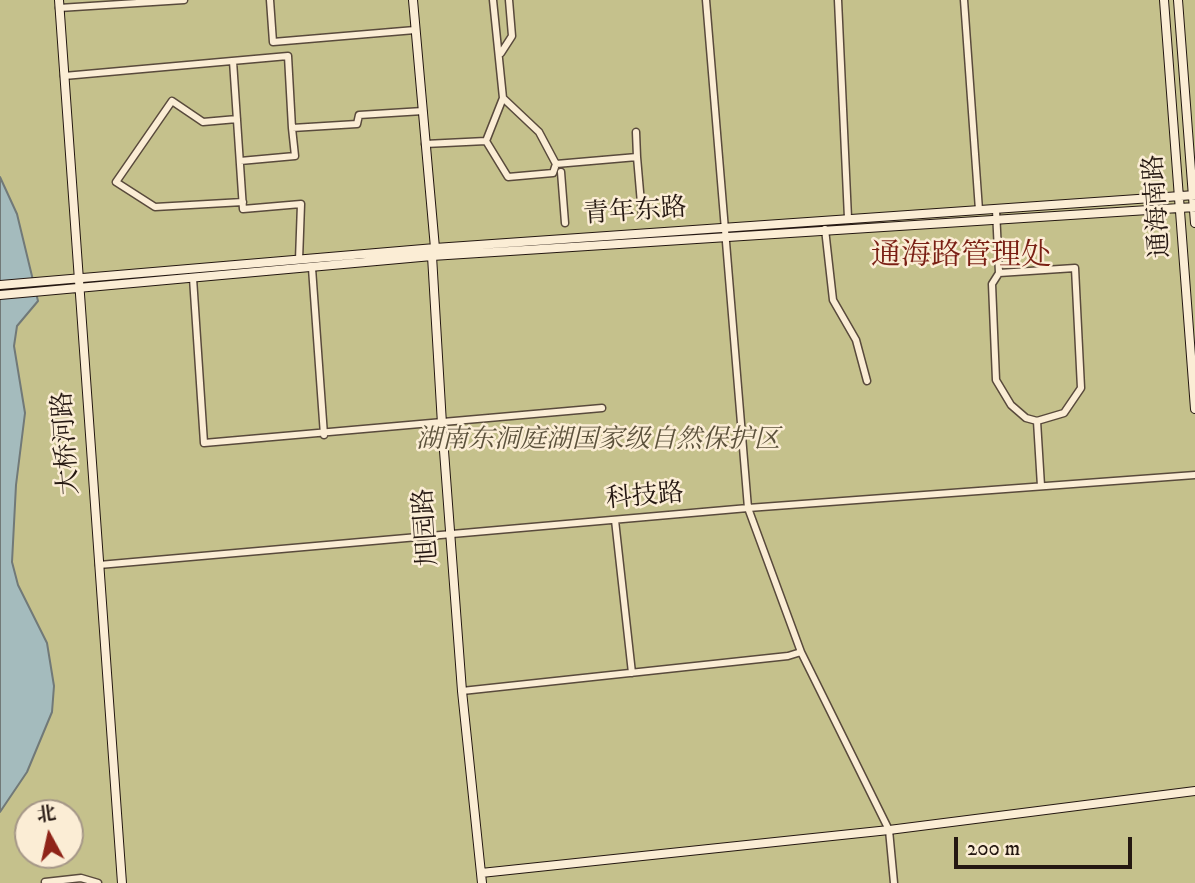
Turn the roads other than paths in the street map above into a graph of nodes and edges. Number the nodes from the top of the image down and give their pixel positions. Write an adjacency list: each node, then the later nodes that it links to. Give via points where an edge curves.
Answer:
1 (184, 0): 11 (street)
2 (270, 0): 13 (street, via 273,42)
3 (413, 0): 13 (street, 旭园路)
4 (493, 0): 14 (street)
5 (509, 0): 14 (street, via 512,36)
6 (706, 0): 40 (street)
7 (838, 0): 36 (street)
8 (964, 0): 33 (street)
9 (1164, 0): 29 (street, 通海南路)
10 (1178, 0): 28 (street, 通海南路)
11 (85, 3): 12 (street)
12 (59, 4): 16 (street, 大桥河路)
13 (415, 30): 18 (street, 旭园路)
14 (501, 53): 17 (street)
15 (233, 61): 16 (street); 19 (street); 20 (street, via 288,56)
16 (64, 76): 48 (street, 大桥河路)
17 (503, 98): 22 (street); 26 (street, via 539,132)
18 (423, 111): 20 (street, via 359,115 357,124); 23 (street, 旭园路)
19 (237, 120): 25 (street); 30 (street, via 203,121 172,101 116,182 155,208)
20 (292, 128): 25 (street, via 295,156)
21 (636, 132): 24 (street)
22 (486, 141): 23 (street); 27 (street, via 508,177)
23 (425, 145): 43 (street, 旭园路)
24 (637, 157): 26 (street); 35 (street)
25 (240, 161): 30 (street)
26 (558, 164): 27 (street)
27 (557, 173): 38 (street)
28 (1194, 195): 29 (street, 青年东路); 31 (street, 通海南路)
29 (1179, 197): 32 (street, 通海南路); 34 (street, 青年东路)
30 (243, 202): 44 (street, via 243,209 301,204)
31 (1194, 207): 32 (street, 青年东路); 39 (street, 通海南路)
32 (1181, 208): 34 (street, 青年东路); 53 (street, 通海南路)
33 (979, 210): 34 (street, 青年东路); 36 (street, 青年东路)
34 (996, 214): 41 (street, 青年东路); 46 (street)
35 (642, 215)
36 (848, 218): 37 (street, 青年东路)
37 (824, 220): 40 (street, 青年东路); 41 (street)
38 (565, 223)
39 (1195, 223)
40 (727, 228): 42 (street); 43 (street, 青年东路)
41 (825, 231): 42 (street, 青年东路); 51 (street, via 833,300 856,340)
42 (727, 239): 43 (street, 青年东路); 59 (street)
43 (433, 252): 44 (street, 青年东路); 45 (street, 青年东路); 55 (street, 旭园路)
44 (299, 260): 48 (street, 青年东路)
45 (312, 268): 47 (street, 青年东路); 56 (street)
46 (999, 273): 54 (street, via 992,284 996,380 1010,405); 54 (street, via 1075,268 1081,388 1064,413)
47 (193, 278): 48 (street, 青年东路); 56 (street, via 204,443)
48 (74, 283): 49 (street); 50 (street); 62 (street, 大桥河路)
49 (0, 285)
50 (0, 295)
51 (867, 381)
52 (602, 408): 55 (street)
53 (1195, 409)
54 (1037, 421): 58 (street)
55 (442, 424): 56 (street); 61 (street, 旭园路)
56 (324, 435)
57 (1195, 475): 58 (street, 科技路)
58 (1041, 486): 59 (street, 科技路)
59 (748, 508): 60 (street, 科技路); 63 (street)
60 (615, 520): 61 (street, 科技路); 64 (street)
61 (450, 534): 62 (street, 科技路); 65 (street, 旭园路)
62 (99, 565): 71 (street, 大桥河路)
63 (801, 652): 64 (street); 67 (street)
64 (632, 673): 65 (street)
65 (462, 691): 68 (street, 旭园路)
66 (1195, 792): 67 (street)
67 (890, 831): 68 (street); 73 (street)
68 (481, 873): 72 (street, 旭园路)
69 (45, 882): 70 (street, via 81,878)
70 (98, 883)
71 (122, 883)
72 (482, 883)
73 (894, 883)

